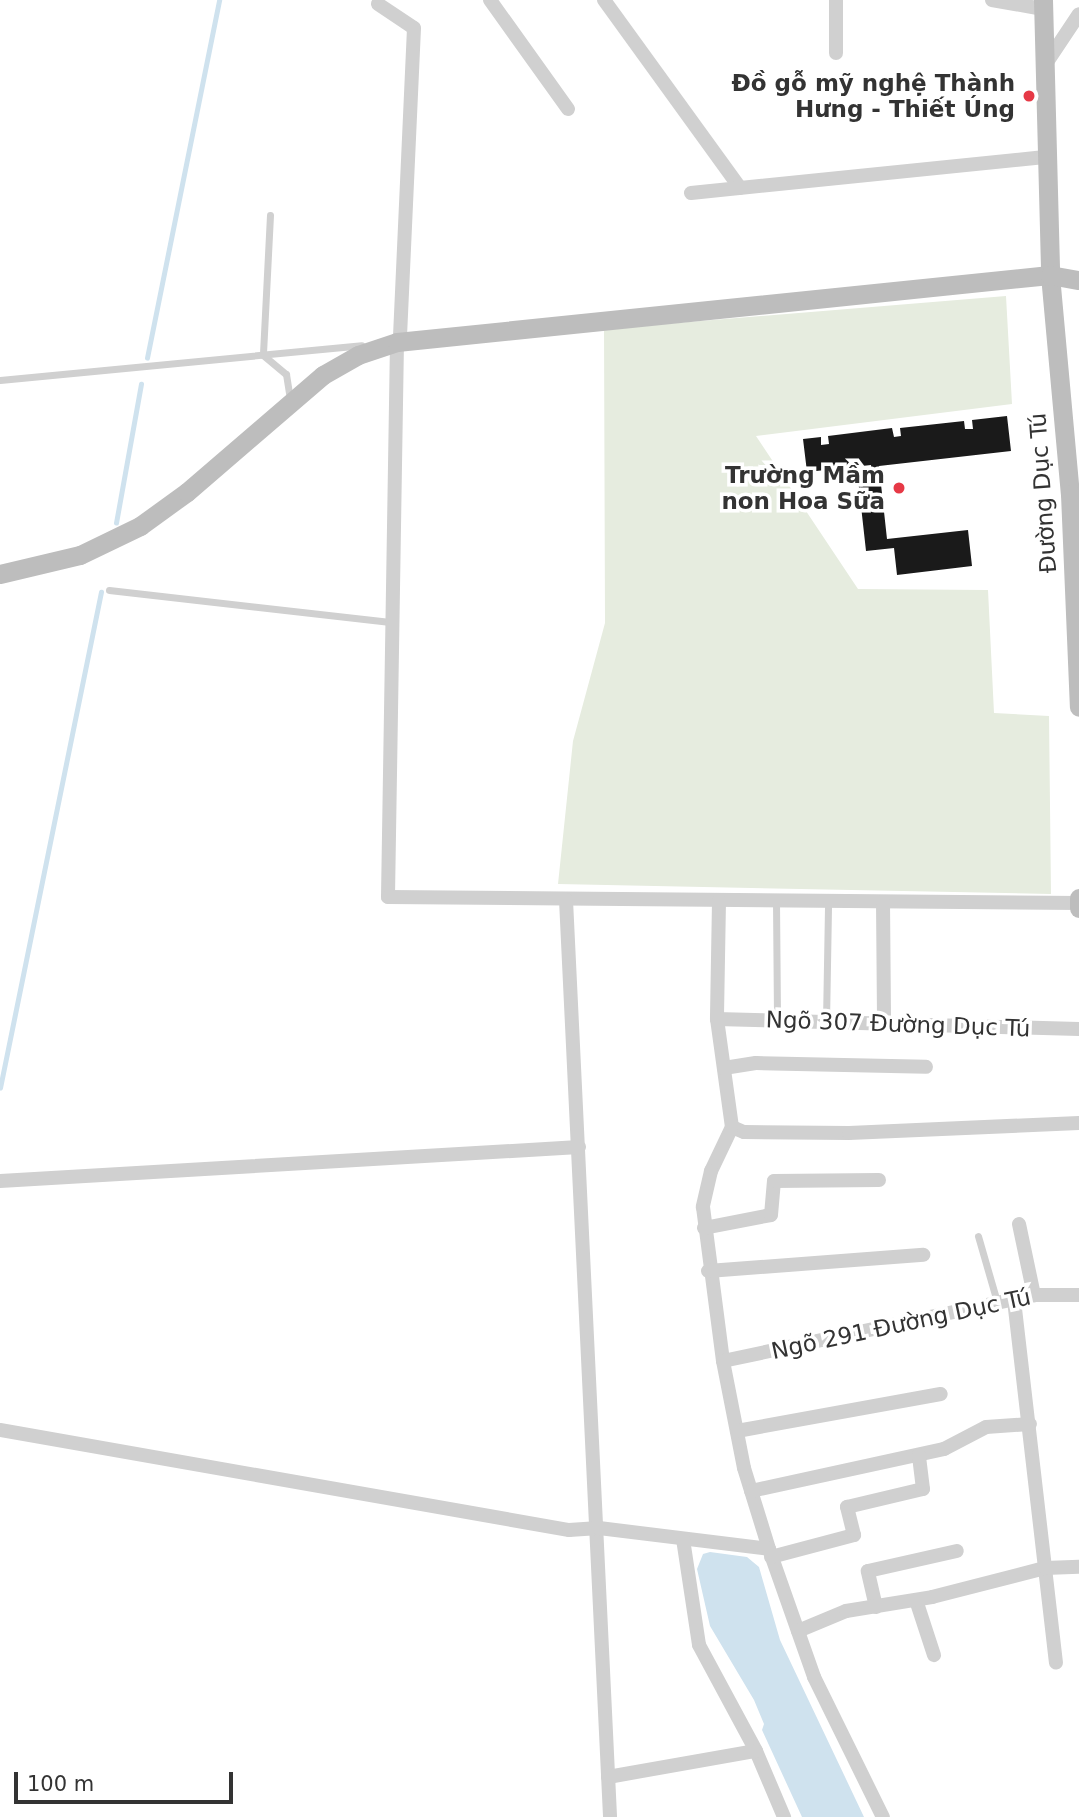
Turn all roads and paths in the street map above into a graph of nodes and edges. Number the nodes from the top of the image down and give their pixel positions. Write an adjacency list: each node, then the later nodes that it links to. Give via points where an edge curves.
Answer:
1 (490, 0): 10 (street)
2 (604, 0): 12 (street)
3 (836, 0): 8 (street)
4 (992, 0): 6 (street)
5 (378, 4): 17 (street, via 414,28)
6 (1043, 4): 9 (street, Đường Dục Tú)
7 (1079, 14): 9 (street)
8 (836, 53)
9 (1045, 65): 11 (street, Đường Dục Tú)
10 (568, 109)
11 (1047, 157): 12 (street); 15 (street, Đường Dục Tú)
12 (740, 188): 13 (street)
13 (691, 193)
14 (270, 215): 18 (lane)
15 (1050, 275): 16 (street); 17 (street); 21 (street, Đường Dục Tú)
16 (1079, 281)
17 (398, 342): 18 (lane); 20 (street, via 358,355); 24 (street)
18 (263, 355): 19 (lane); 20 (lane, via 286,374 292,388)
19 (0, 380)
20 (290, 402): 22 (street, via 187,492 140,526 80,555)
21 (1074, 495): 25 (street, Đường Dục Tú)
22 (0, 574)
23 (109, 590): 24 (lane)
24 (390, 622): 26 (street, via 388,897)
25 (1079, 707)
26 (566, 900): 28 (street); 42 (street)
27 (1079, 900): 31 (street); 32 (street)
28 (719, 901): 29 (street); 33 (street)
29 (776, 902): 30 (street); 34 (lane)
30 (828, 902): 31 (street); 35 (lane)
31 (883, 902): 36 (street)
32 (1079, 908)
33 (717, 1019): 34 (street, Ngõ 307 Đường Dục Tú); 39 (street)
34 (777, 1020): 35 (street, Ngõ 307 Đường Dục Tú)
35 (827, 1022): 36 (street, Ngõ 307 Đường Dục Tú)
36 (884, 1023): 37 (street, Ngõ 307 Đường Dục Tú)
37 (1079, 1029)
38 (926, 1067): 39 (street, via 768,1063)
39 (724, 1068): 41 (street)
40 (1079, 1123): 41 (street, via 849,1133 744,1132)
41 (732, 1127): 46 (street, via 711,1171 703,1207)
42 (579, 1147): 44 (street); 61 (street)
43 (879, 1180): 46 (street, via 774,1181 771,1214)
44 (0, 1181)
45 (1019, 1224): 51 (street)
46 (704, 1228): 49 (street)
47 (978, 1236): 53 (lane)
48 (923, 1255): 49 (street)
49 (708, 1271): 54 (street)
50 (1079, 1294): 51 (street, Ngõ 291 Đường Dục Tú)
51 (1034, 1295): 52 (street, Ngõ 291 Đường Dục Tú)
52 (1014, 1300): 53 (street, Ngõ 291 Đường Dục Tú); 56 (street)
53 (998, 1303): 54 (street, Ngõ 291 Đường Dục Tú)
54 (723, 1361): 58 (street)
55 (941, 1394): 58 (street)
56 (1030, 1424): 59 (street, via 986,1427 964,1441); 66 (street)
57 (0, 1430): 61 (street, via 569,1530)
58 (737, 1431): 60 (street)
59 (919, 1455): 60 (street); 64 (street, via 923,1489 847,1507 854,1535)
60 (751, 1491): 64 (street)
61 (599, 1528): 62 (street); 73 (street)
62 (683, 1539): 64 (street); 72 (street, via 698,1645)
63 (957, 1551): 68 (street, via 868,1571)
64 (770, 1553): 69 (street)
65 (1079, 1567): 66 (street)
66 (1045, 1568): 67 (street); 71 (street)
67 (916, 1600): 68 (street); 70 (street)
68 (876, 1607): 69 (street, via 846,1611)
69 (798, 1631): 76 (street, via 814,1677)
70 (934, 1655)
71 (1056, 1663)
72 (756, 1751): 73 (street); 75 (street)
73 (608, 1777): 74 (street)
74 (610, 1817)
75 (784, 1817)
76 (883, 1817)

